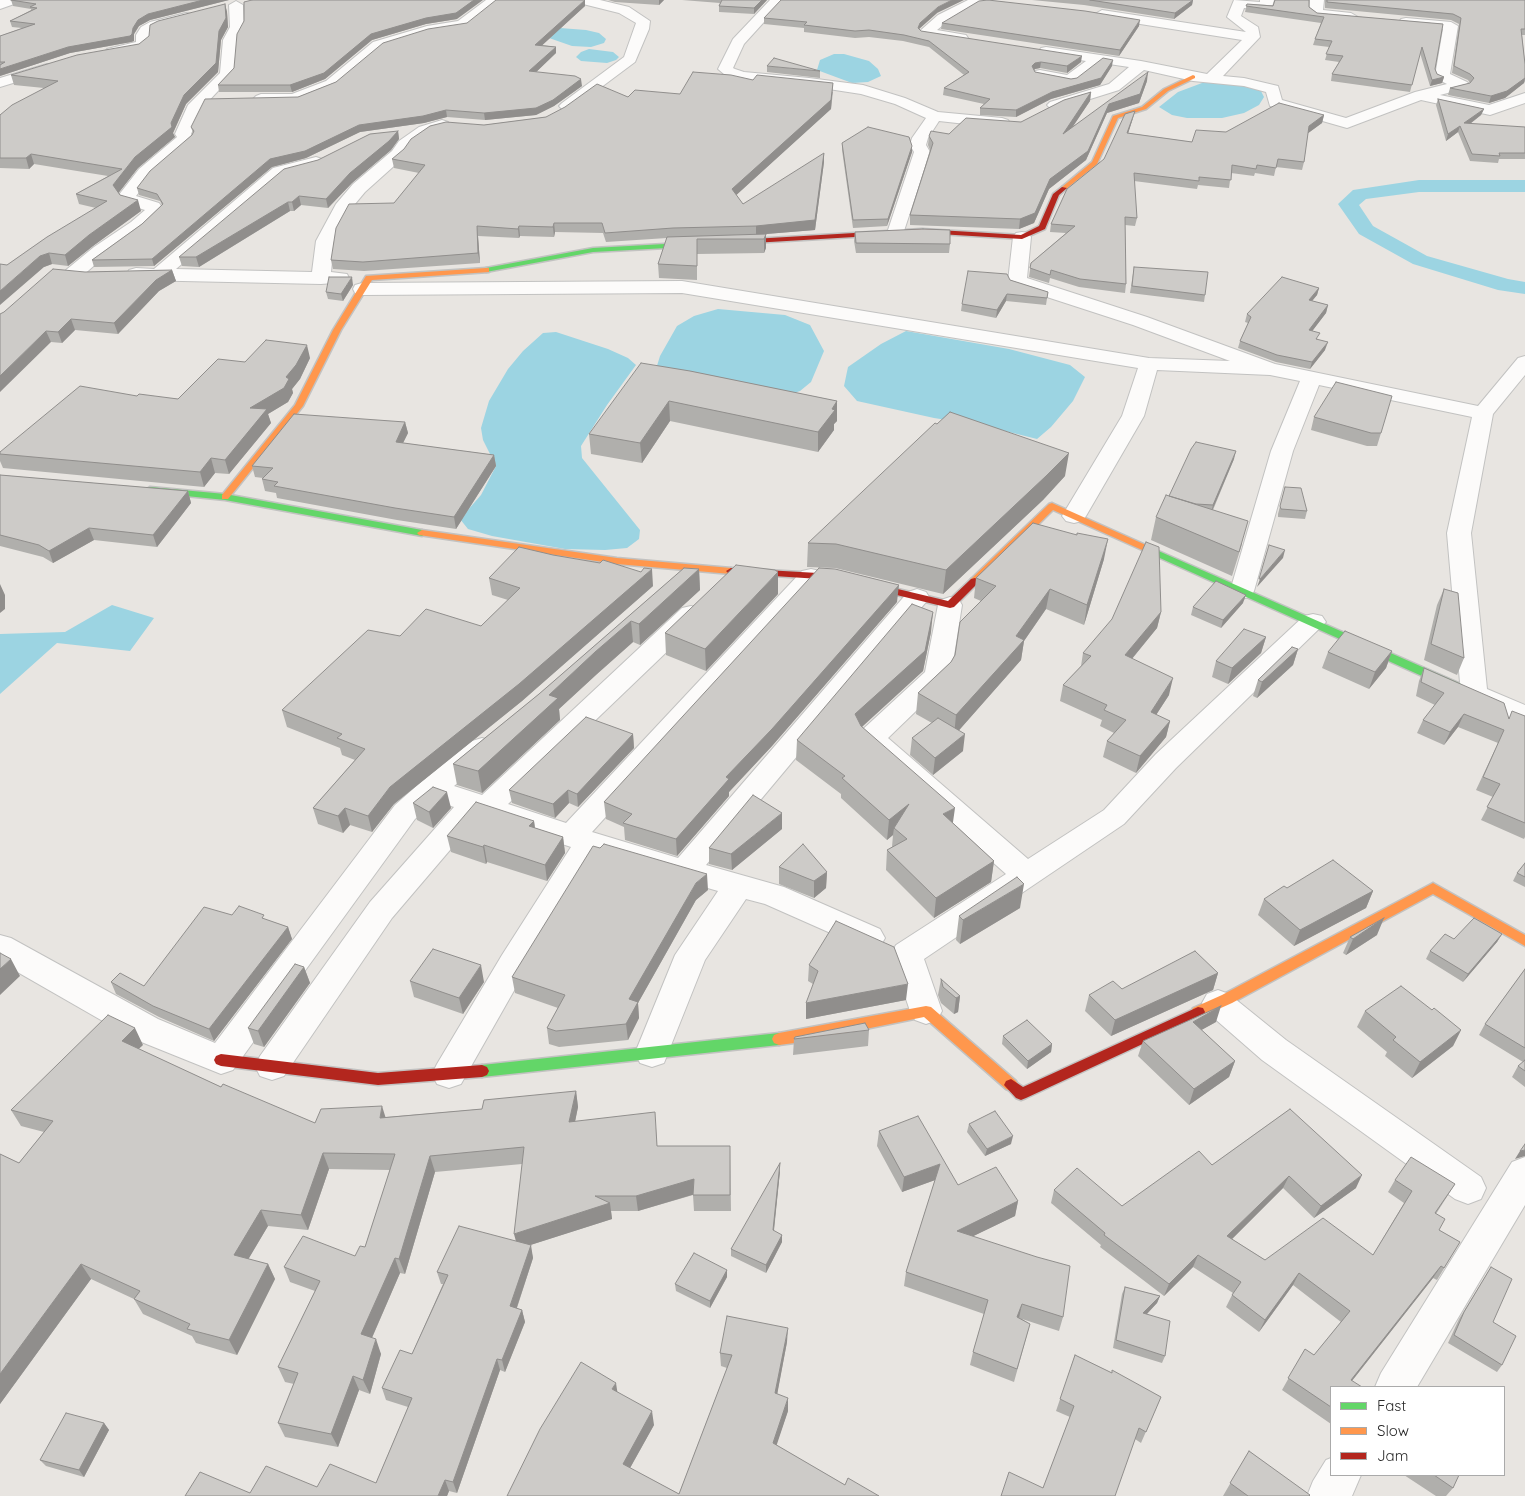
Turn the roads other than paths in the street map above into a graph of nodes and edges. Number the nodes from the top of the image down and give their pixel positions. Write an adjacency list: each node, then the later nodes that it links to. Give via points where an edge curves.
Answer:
1 (12, 0): 9 (street)
2 (253, 0): 10 (street)
3 (494, 0): 31 (street, via 462,25 427,30 378,45 331,84 294,99)
4 (584, 0): 33 (street, via 624,10 643,21 642,29 630,59)
5 (777, 0): 34 (street, via 738,42 725,69 742,76 863,90)
6 (991, 0): 17 (street, via 974,2 943,18 926,33)
7 (1267, 0): 16 (street, via 1266,7 1240,3 1234,17 1253,30)
8 (1317, 0): 14 (street, via 1316,13)
9 (0, 5)
10 (236, 5): 11 (street); 29 (street, via 237,27 230,40 227,74)
11 (220, 9)
12 (1084, 11): 16 (street)
13 (204, 13): 19 (street, via 155,25 146,30 143,44 136,48)
14 (1363, 18)
15 (1391, 21): 27 (street, via 1451,26 1442,76 1462,85)
16 (1253, 37): 25 (street)
17 (974, 40)
18 (1031, 49): 20 (street)
19 (102, 54)
20 (1099, 58): 22 (street); 23 (street, via 1070,80)
21 (59, 64): 26 (street)
22 (1141, 65): 24 (street); 32 (street, via 1114,87 1057,104)
23 (1040, 74)
24 (1193, 78): 25 (street); 41 (street, via 1166,90 1144,108 1114,116 1095,163 1056,194 1042,227)
25 (1211, 79): 27 (street, via 1273,89 1275,103 1347,123)
26 (0, 83)
27 (1420, 95): 28 (street, via 1490,110)
28 (1525, 98)
29 (202, 99): 30 (street); 43 (street, via 196,104 183,134 186,138 145,173 126,196 155,210)
30 (220, 99)
31 (248, 99)
32 (1042, 112)
33 (554, 115)
34 (935, 116): 36 (street); 40 (street, via 918,144 922,152)
35 (459, 124): 37 (street)
36 (1019, 124)
37 (425, 130): 38 (street); 47 (street, via 359,188 342,208 325,240)
38 (396, 134)
39 (331, 155): 45 (street, via 314,164 279,172)
40 (896, 233): 41 (street, via 922,231); 48 (street, via 593,250 490,270)
41 (1022, 237): 51 (street, via 1017,281 1140,321)
42 (52, 272): 43 (street)
43 (73, 274): 46 (street)
44 (119, 274): 45 (street)
45 (159, 274): 47 (street)
46 (99, 275)
47 (321, 278): 48 (street)
48 (365, 284): 50 (street, via 682,287); 55 (street, via 337,330 299,406)
49 (1525, 362): 53 (street)
50 (1149, 364): 51 (street); 56 (street, via 1133,416)
51 (1270, 369): 52 (street)
52 (1312, 378): 53 (street); 60 (street, via 1282,452)
53 (1483, 413): 65 (street, via 1459,533)
54 (137, 489): 55 (street)
55 (225, 497): 57 (street, via 406,530)
56 (1074, 516): 60 (street); 63 (street, via 1052,506)
57 (690, 569): 58 (street); 61 (street)
58 (736, 572): 59 (street); 69 (street)
59 (811, 576): 62 (street, via 835,577); 70 (street)
60 (1242, 591): 64 (street)
61 (661, 594)
62 (918, 597): 63 (street); 71 (street)
63 (950, 605): 72 (street, via 938,674 871,738)
64 (1313, 622): 65 (street); 72 (street, via 1166,761 1114,817)
65 (1474, 694): 66 (street)
66 (1525, 716)
67 (501, 733): 68 (street)
68 (432, 788): 69 (street); 80 (street, via 406,812)
69 (481, 805): 70 (street); 81 (street, via 381,910)
70 (581, 839): 71 (street); 82 (street)
71 (685, 870): 73 (street)
72 (1028, 875): 76 (street)
73 (739, 886): 76 (street, via 773,895); 79 (street, via 691,955)
74 (1525, 940): 77 (street, via 1433,888)
75 (0, 947): 80 (street, via 146,1029)
76 (907, 954): 78 (street)
77 (1218, 1003): 78 (street, via 1021,1094); 84 (street, via 1274,1050)
78 (926, 1011): 79 (street, via 802,1036)
79 (652, 1053): 82 (street)
80 (221, 1060): 81 (street)
81 (272, 1066): 82 (street, via 378,1079)
82 (449, 1074)
83 (1525, 1173): 85 (street)
84 (1468, 1188)
85 (1396, 1386)
86 (1341, 1476): 87 (street)
87 (1328, 1496)

